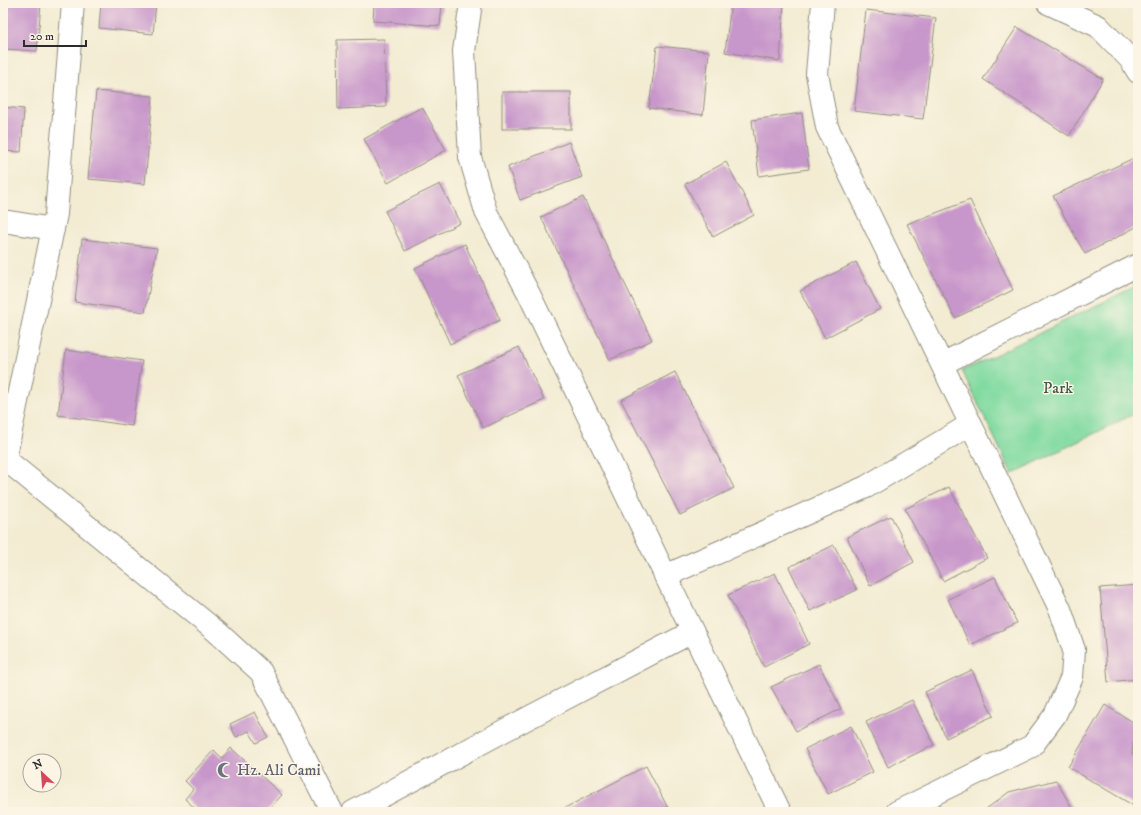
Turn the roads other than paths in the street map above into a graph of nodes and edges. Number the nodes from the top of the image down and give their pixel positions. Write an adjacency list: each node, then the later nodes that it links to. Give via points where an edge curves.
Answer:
1 (72, 3): 7 (street)
2 (471, 3): 12 (street, via 464,51 470,157 486,212 529,294)
3 (823, 3): 9 (street, via 817,74 827,127)
4 (1048, 3): 5 (street, via 1098,26 1131,60)
5 (1138, 72)
6 (3, 221): 7 (street)
7 (53, 229): 11 (street)
8 (1138, 265): 9 (street)
9 (942, 364): 10 (street)
10 (971, 424): 12 (street, via 866,487); 17 (street, via 1060,609 1074,650 1072,676 1054,715 1032,746)
11 (4, 460): 14 (street, via 217,632 261,672)
12 (665, 576): 13 (street)
13 (692, 632): 15 (street); 16 (street)
14 (332, 812)
15 (353, 812)
16 (780, 812)
17 (897, 812)

